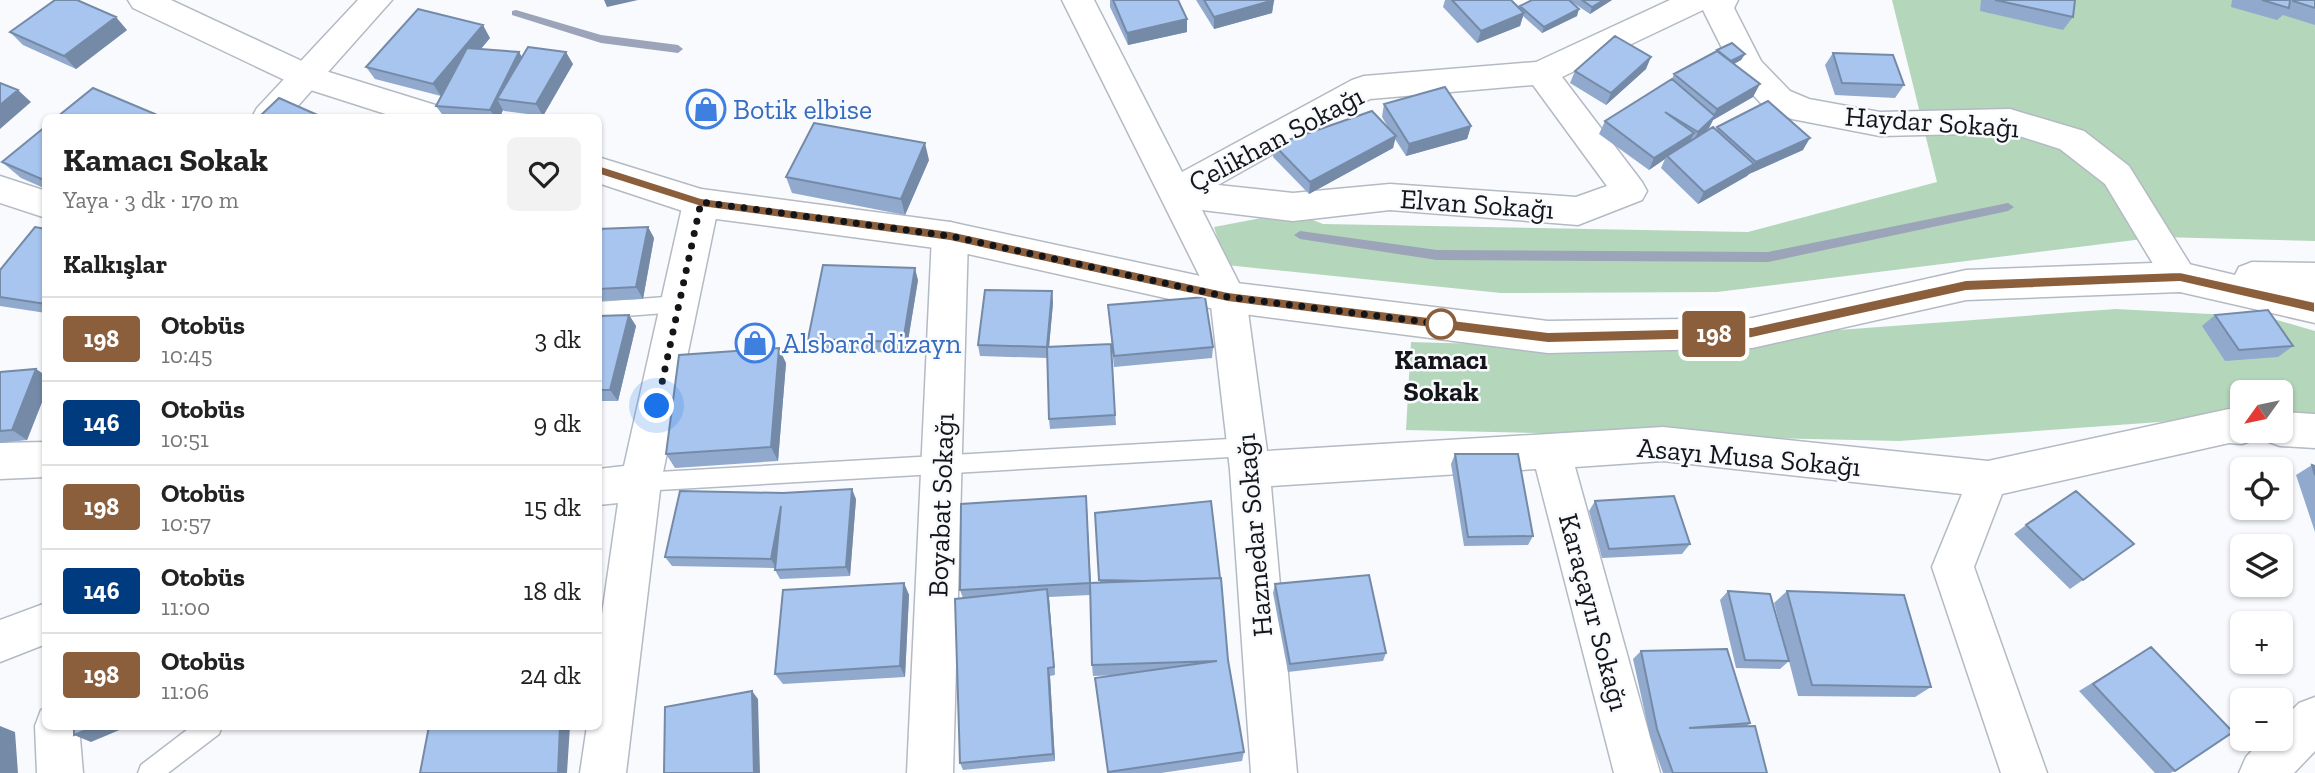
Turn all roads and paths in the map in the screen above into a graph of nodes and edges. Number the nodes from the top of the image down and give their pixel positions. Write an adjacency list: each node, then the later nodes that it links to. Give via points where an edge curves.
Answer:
1 (144, 0): 7 (street)
2 (376, 0): 7 (street)
3 (1698, 0): 6 (street, Çelikhan Sokağı)
4 (1722, 0): 16 (street, Haydar Sokağı, via 1718,8 1748,68 1778,100 1804,110 1881,124 2010,121 2072,140 2117,175)
5 (1086, 2): 12 (street)
6 (1541, 73): 12 (street, Çelikhan Sokağı, via 1364,88); 12 (street, Elvan Sokağı, via 1630,191 1578,211 1390,197 1293,207)
7 (307, 77): 8 (street); 9 (street)
8 (273, 114)
9 (424, 114)
10 (602, 171): 13 (street)
11 (0, 189): 14 (street)
12 (1174, 193): 18 (street)
13 (701, 202): 15 (street); 19 (street)
14 (42, 204)
15 (950, 236): 18 (street); 29 (street, Boyabat Sokağı)
16 (2180, 277): 17 (street); 18 (street, via 1966,285 1752,333 1575,337); 20 (street)
17 (2315, 278)
18 (1228, 297): 27 (street, Haznedar Sokağı)
19 (679, 304): 21 (lane); 31 (street)
20 (2315, 308)
21 (602, 310)
22 (2230, 426): 30 (street, Asayı Musa Sokağı)
23 (2293, 430): 24 (street)
24 (2315, 431)
25 (1551, 451): 27 (street, Asayı Musa Sokağı); 30 (street, Asayı Musa Sokağı, via 1663,444); 43 (street, Karaçayır Sokağı)
26 (42, 459): 28 (street)
27 (1249, 459): 29 (lane); 42 (street, Haznedar Sokağı)
28 (0, 461)
29 (943, 465): 31 (lane); 41 (street, Boyabat Sokağı)
30 (1987, 479): 44 (street, via 1953,567)
31 (641, 482): 32 (street); 40 (street)
32 (602, 486)
33 (42, 625): 34 (street)
34 (0, 642)
35 (2315, 719): 45 (street)
36 (57, 730): 38 (street)
37 (206, 730): 39 (lane)
38 (60, 773)
39 (149, 773)
40 (603, 773)
41 (930, 773)
42 (1274, 773)
43 (1637, 773)
44 (2024, 773)
45 (2262, 773)

